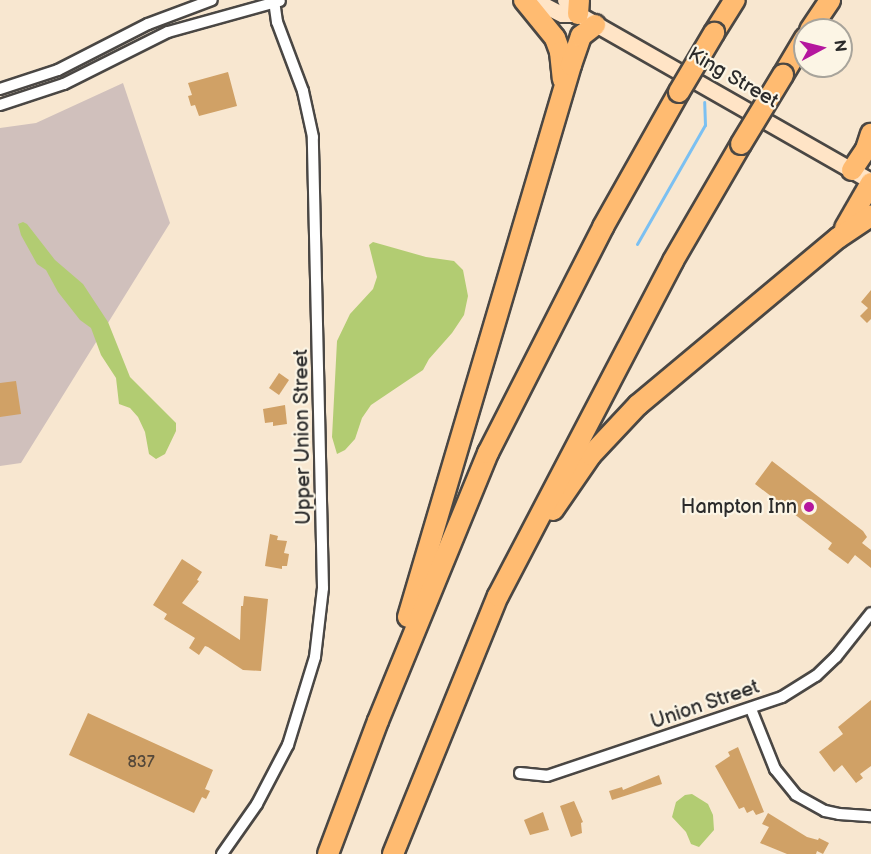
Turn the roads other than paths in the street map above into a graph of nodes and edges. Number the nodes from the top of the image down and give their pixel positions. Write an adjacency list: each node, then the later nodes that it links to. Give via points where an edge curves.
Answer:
1 (213, 0): 12 (street, via 148,24 58,70)
2 (524, 0): 11 (highway, via 555,38)
3 (534, 0): 7 (main road, King Street, via 562,14)
4 (735, 0): 22 (highway, bridge, via 603,227 488,453)
5 (830, 0): 8 (highway)
6 (276, 1): 13 (street, via 168,32 64,84); 25 (street, Upper Union Street, via 277,22 303,91 313,137 323,588 315,657 288,745 257,804)
7 (574, 7): 9 (main road, King Street)
8 (818, 18)
9 (596, 25): 11 (highway, via 581,36); 15 (main road, King Street)
10 (793, 58): 20 (highway, bridge, via 616,366 534,522)
11 (564, 88): 22 (highway)
12 (0, 89)
13 (0, 105)
14 (871, 134): 15 (highway)
15 (852, 170): 16 (main road, King Street)
16 (871, 182): 18 (highway)
17 (871, 216): 18 (highway)
18 (838, 238): 20 (highway, via 638,405 591,455 548,517)
19 (871, 613): 21 (street, Union Street, via 816,676 782,697)
20 (483, 630): 27 (highway)
21 (752, 709): 23 (street, Union Street, via 547,776); 24 (street, via 775,769 796,795 825,811)
22 (378, 721): 26 (highway)
23 (520, 774)
24 (871, 816)
25 (222, 854)
26 (328, 854)
27 (393, 854)

